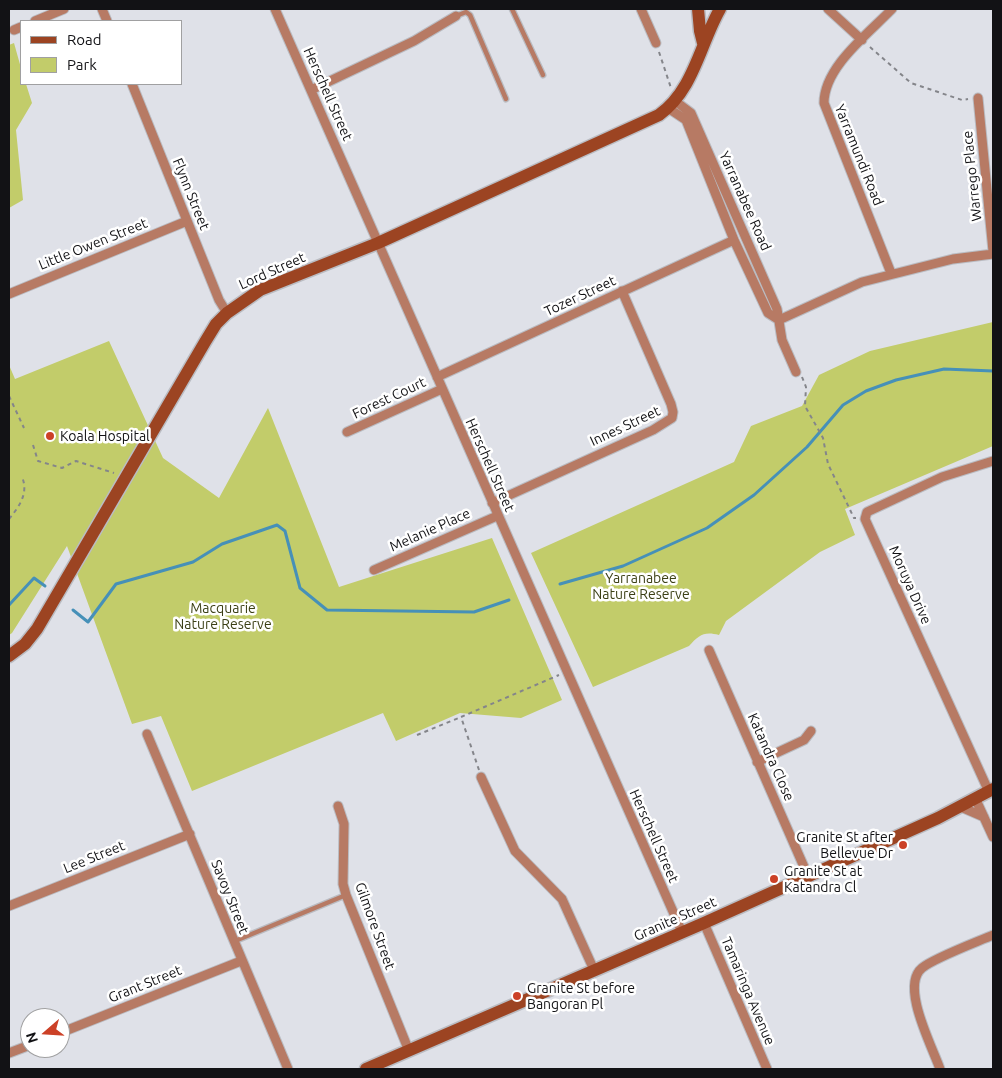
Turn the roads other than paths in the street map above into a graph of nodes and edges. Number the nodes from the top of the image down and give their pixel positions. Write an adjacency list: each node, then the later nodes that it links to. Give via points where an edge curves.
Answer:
1 (64, 9): 10 (street)
2 (275, 9): 16 (street, Herschell Street)
3 (512, 9): 14 (lane)
4 (641, 9): 12 (street)
5 (698, 9): 13 (main road)
6 (720, 9): 13 (main road)
7 (828, 9): 11 (street)
8 (892, 9): 11 (street, Yarramundi Road)
9 (456, 16): 16 (street, via 414,41); 18 (lane, via 466,12 470,15)
10 (37, 20)
11 (862, 40): 24 (street, Yarramundi Road, via 833,72 824,92 824,103)
12 (656, 42)
13 (703, 43): 19 (main road, via 688,81)
14 (543, 75)
15 (132, 85): 20 (street, Flynn Street)
16 (311, 90): 22 (street, Herschell Street)
17 (978, 98): 23 (street, Warrego Place)
18 (506, 100)
19 (672, 104): 21 (street, Yarranabee Road, via 686,120); 22 (main road, Lord Street, via 636,127); 28 (street, Yarranabee Road, via 691,113 778,308)
20 (187, 221): 26 (street, Little Owen Street); 27 (street, Flynn Street)
21 (734, 240): 25 (street, Tozer Street); 28 (street, Yarranabee Road, via 768,313)
22 (378, 243): 27 (main road, Lord Street, via 260,290); 30 (street, Herschell Street)
23 (993, 252): 24 (street)
24 (891, 273): 28 (street, via 862,282)
25 (622, 291): 30 (street, Tozer Street); 34 (street, Innes Street, via 671,404 672,418 653,430)
26 (9, 294)
27 (227, 313): 38 (main road, Lord Street, via 205,342 37,629)
28 (780, 320): 29 (street, Yarranabee Road, via 782,340)
29 (796, 372)
30 (437, 377): 31 (street, Herschell Street)
31 (442, 388): 32 (street, Forest Court); 34 (street, Herschell Street)
32 (347, 432)
33 (993, 461): 43 (street, Moruya Drive, via 942,477 867,512 865,519)
34 (492, 503): 35 (street, Herschell Street)
35 (497, 516): 36 (street, Melanie Place); 54 (street, Herschell Street)
36 (374, 570)
37 (709, 650): 41 (street, Katandra Close)
38 (9, 656)
39 (811, 731): 41 (street, via 804,740)
40 (147, 734): 48 (street, Savoy Street)
41 (757, 762): 50 (street, Katandra Close)
42 (481, 777): 58 (street, via 515,851 562,899)
43 (991, 791): 44 (main road, Granite Street)
44 (976, 800): 46 (main road, Granite Street); 47 (street)
45 (338, 806): 51 (street, Gilmore Street, via 344,824)
46 (962, 807): 47 (street); 50 (main road, Granite Street)
47 (984, 817): 49 (street)
48 (190, 834): 52 (street, Lee Street); 56 (street, Savoy Street)
49 (993, 837)
50 (808, 876): 53 (main road, Granite Street)
51 (346, 895): 56 (lane); 60 (street, Gilmore Street)
52 (9, 906)
53 (704, 923): 54 (main road, Granite Street); 63 (street, Tamaringa Avenue)
54 (682, 932): 58 (main road, Granite Street)
55 (993, 935): 64 (street, via 923,967 914,978 914,997)
56 (233, 941): 57 (street, Savoy Street)
57 (241, 961): 59 (street, Grant Street); 61 (street, Savoy Street)
58 (594, 970): 60 (main road, Granite Street)
59 (70, 1029)
60 (409, 1050): 62 (main road, Granite Street)
61 (288, 1069)
62 (366, 1069)
63 (767, 1069)
64 (940, 1069)

